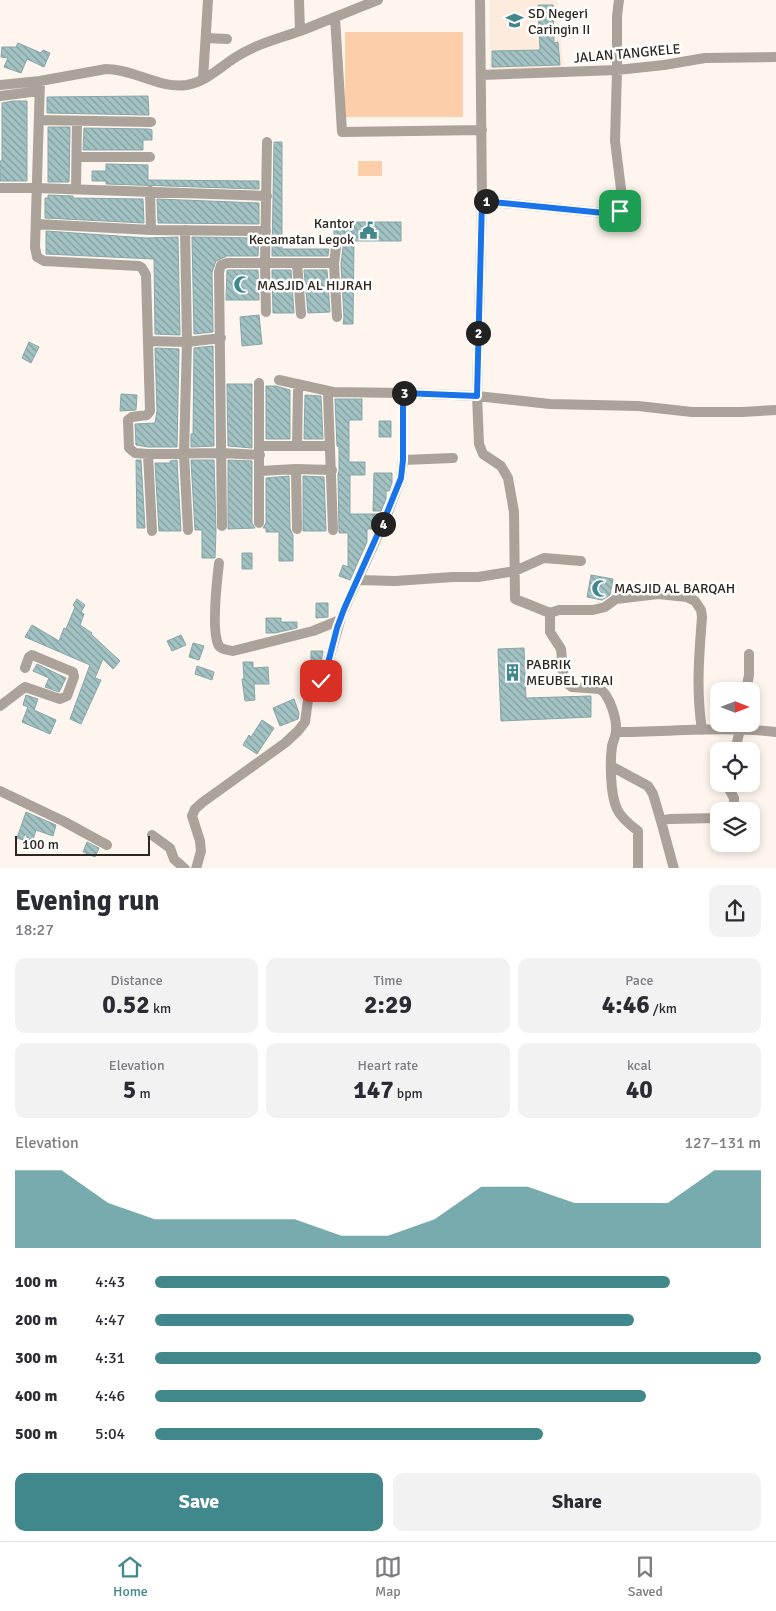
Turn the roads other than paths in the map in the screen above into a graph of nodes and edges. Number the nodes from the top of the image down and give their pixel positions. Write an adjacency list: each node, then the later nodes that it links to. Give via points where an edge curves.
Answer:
1 (208, 0): 8 (street)
2 (299, 0): 7 (street)
3 (378, 0): 6 (street)
4 (480, 0): 12 (street)
5 (619, 0): 11 (street)
6 (335, 17): 7 (street); 20 (street, via 342,132)
7 (300, 31): 13 (street, via 258,45)
8 (206, 38): 9 (street); 13 (street)
9 (228, 39)
10 (776, 57): 11 (street, JALAN TANGKELE, via 704,58)
11 (617, 70): 12 (street, JALAN TANGKELE); 29 (street, via 615,141 620,211 614,214)
12 (481, 75): 20 (street)
13 (203, 79): 15 (street, via 187,85 169,85 133,73 106,69)
14 (0, 85): 15 (street)
15 (40, 86): 16 (street); 17 (street)
16 (0, 96)
17 (39, 120): 18 (street); 25 (street)
18 (77, 121): 19 (street); 22 (street)
19 (152, 122)
20 (482, 130): 29 (street)
21 (267, 142): 28 (street)
22 (77, 157): 23 (street); 26 (street)
23 (150, 157)
24 (0, 188): 25 (street)
25 (36, 188): 26 (street); 30 (street)
26 (76, 189): 27 (street)
27 (150, 191): 28 (street); 31 (street)
28 (267, 196): 33 (street)
29 (482, 201): 49 (street)
30 (36, 224): 31 (street); 42 (street, via 36,253 40,260 142,268 146,275)
31 (151, 230): 32 (street)
32 (185, 230): 33 (street); 43 (street)
33 (266, 231): 35 (street)
34 (336, 247): 37 (street)
35 (265, 263): 36 (street); 38 (street); 41 (street, via 221,265)
36 (297, 263): 37 (street); 39 (street)
37 (334, 264): 40 (street)
38 (266, 312)
39 (301, 314)
40 (337, 317)
41 (221, 338): 43 (street); 54 (street)
42 (148, 341): 43 (street); 55 (street, via 150,412 132,417 128,422 129,448 135,453)
43 (188, 342): 56 (street)
44 (279, 380): 47 (street, via 333,392)
45 (259, 383): 53 (street)
46 (298, 391): 51 (street)
47 (403, 393): 49 (street); 58 (street)
48 (328, 396): 52 (street)
49 (477, 396): 50 (street, via 550,404 638,406 692,412); 70 (street, via 481,450 501,466 510,485 514,512)
50 (776, 410)
51 (297, 446): 52 (street); 53 (street)
52 (329, 446): 60 (street)
53 (260, 451): 54 (street); 61 (street)
54 (221, 453): 56 (street); 63 (street)
55 (148, 454): 56 (street); 67 (street)
56 (184, 454): 65 (street)
57 (453, 458): 58 (street)
58 (403, 460): 71 (street, via 401,478)
59 (296, 469): 60 (street); 61 (street); 64 (street)
60 (332, 470): 66 (street)
61 (260, 471): 62 (street)
62 (260, 523)
63 (222, 526)
64 (297, 529)
65 (188, 530)
66 (333, 530)
67 (152, 531)
68 (581, 561): 70 (street, via 544,558)
69 (219, 563): 73 (street, via 216,636 222,648 242,648 313,631)
70 (514, 571): 71 (street, via 478,577); 72 (street, via 515,599)
71 (358, 580): 73 (street)
72 (550, 613): 79 (street, via 593,610 616,599 658,594 695,601 702,617 698,706); 81 (street, via 550,632 561,649 564,681 572,687 593,687 603,691)
73 (340, 620): 90 (street, via 324,676 308,700 305,722 285,743 195,809 192,816 201,851)
74 (749, 654): 76 (street)
75 (25, 668): 77 (street, via 32,655 73,672 67,696 60,699 25,687)
76 (748, 682)
77 (0, 706)
78 (710, 729): 79 (street)
79 (702, 730): 81 (street)
80 (760, 730): 82 (street)
81 (616, 732): 83 (street)
82 (776, 732)
83 (611, 766): 86 (street, via 648,786); 91 (street, via 616,807 640,834)
84 (0, 791): 88 (street)
85 (710, 818): 86 (street)
86 (661, 821): 92 (street)
87 (152, 835): 89 (street, via 170,848 174,859)
88 (107, 845)
89 (185, 868)
90 (196, 868)
91 (638, 868)
92 (674, 868)

